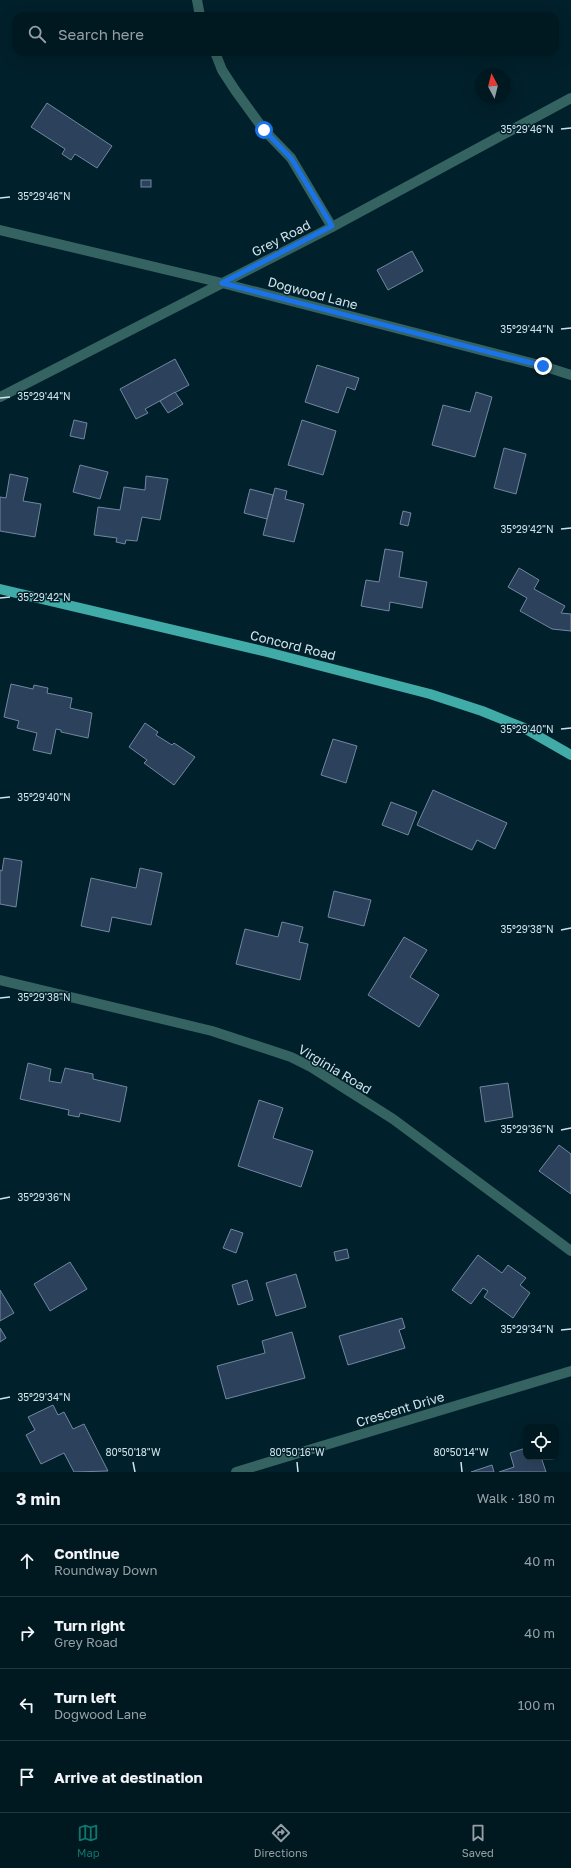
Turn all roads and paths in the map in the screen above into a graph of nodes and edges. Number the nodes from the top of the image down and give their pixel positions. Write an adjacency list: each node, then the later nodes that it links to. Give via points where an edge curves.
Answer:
1 (197, 0): 2 (street)
2 (199, 12)
3 (217, 56): 5 (street, via 222,70 264,130 291,158)
4 (571, 98): 5 (street, Grey Road)
5 (332, 226): 7 (street, Grey Road)
6 (0, 230): 7 (street, Dogwood Lane)
7 (222, 283): 8 (street, Dogwood Lane); 9 (street, Grey Road)
8 (571, 375)
9 (0, 397)
10 (0, 589): 11 (main road, Concord Road, via 267,652 430,694 482,710 524,728)
11 (571, 754)
12 (0, 980): 13 (street, Virginia Road, via 212,1031 291,1057 393,1119)
13 (571, 1251)
14 (571, 1371): 15 (street, Crescent Drive)
15 (236, 1472)

